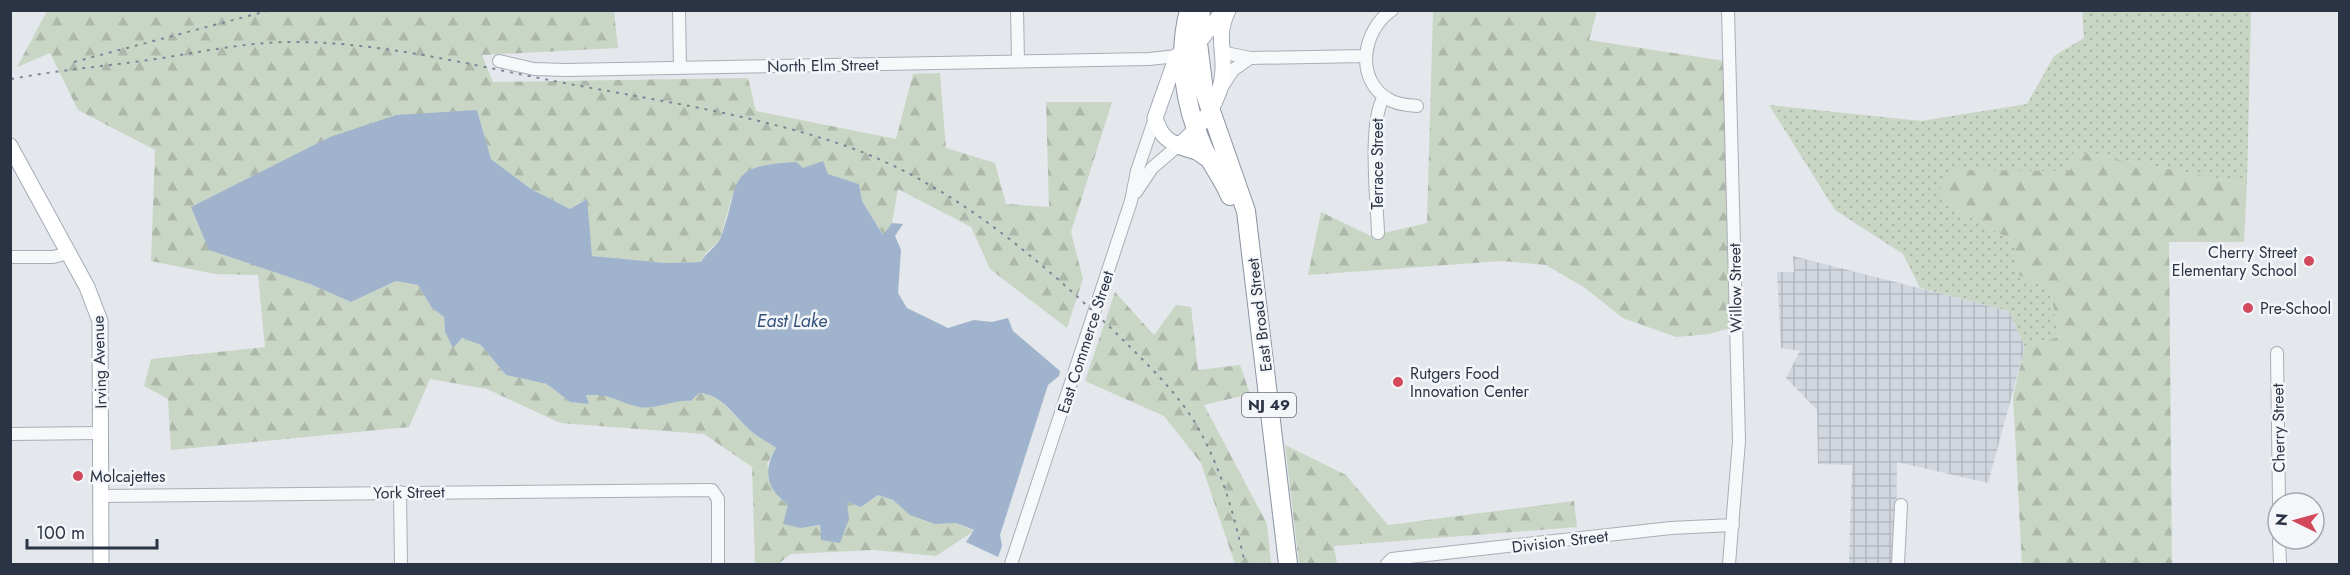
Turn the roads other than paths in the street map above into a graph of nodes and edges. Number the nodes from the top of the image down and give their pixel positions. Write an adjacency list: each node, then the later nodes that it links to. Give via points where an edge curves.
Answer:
1 (679, 10): 15 (street)
2 (1017, 10): 14 (street)
3 (1190, 10): 8 (highway, NJ 49)
4 (1201, 10): 8 (highway, NJ 49)
5 (1226, 10): 8 (main road); 9 (main road)
6 (1392, 10): 10 (street, via 1375,26)
7 (1728, 10): 36 (street, Willow Street, via 1738,441)
8 (1186, 50): 9 (main road); 12 (street, North Elm Street); 16 (main road); 18 (highway, East Broad Street / NJ 49); 21 (highway, East Broad Street / NJ 49, via 1183,78)
9 (1221, 52): 11 (street); 18 (main road, via 1223,74)
10 (1365, 56): 11 (street); 17 (street)
11 (1250, 58): 18 (street, via 1230,74)
12 (1149, 59): 14 (street, North Elm Street); 16 (street, via 1162,65)
13 (499, 61): 15 (street, North Elm Street, via 534,69)
14 (1018, 61): 15 (street, North Elm Street)
15 (680, 68)
16 (1170, 75): 20 (main road)
17 (1384, 97): 19 (street); 26 (street, Terrace Street, via 1375,125)
18 (1213, 104): 21 (main road); 24 (highway, East Broad Street / NJ 49)
19 (1417, 106)
20 (1155, 118): 22 (main road, via 1163,136); 25 (street, East Commerce Street)
21 (1197, 130): 22 (main road); 24 (highway, East Broad Street / NJ 49)
22 (1179, 145): 24 (highway, via 1198,150); 25 (street, via 1152,168)
23 (11, 148): 27 (main road, Irving Avenue)
24 (1219, 166): 42 (highway, East Broad Street / NJ 49, via 1246,211)
25 (1131, 201): 41 (street, East Commerce Street)
26 (1378, 233)
27 (69, 253): 28 (street); 31 (main road, Irving Avenue, via 100,321)
28 (10, 257)
29 (2277, 353): 32 (street, Cherry Street)
30 (10, 434): 31 (street)
31 (101, 434): 34 (main road, Irving Avenue)
32 (2279, 491)
33 (400, 492): 34 (street, York Street); 39 (street); 40 (street, York Street, via 704,489 716,493)
34 (100, 496): 38 (main road, Irving Avenue)
35 (1900, 505): 44 (street)
36 (1733, 525): 37 (street, Division Street, via 1659,529 1400,558); 43 (street, Willow Street)
37 (1387, 563)
38 (101, 564)
39 (400, 564)
40 (718, 564)
41 (1011, 564)
42 (1288, 564)
43 (1729, 564)
44 (1898, 564)

